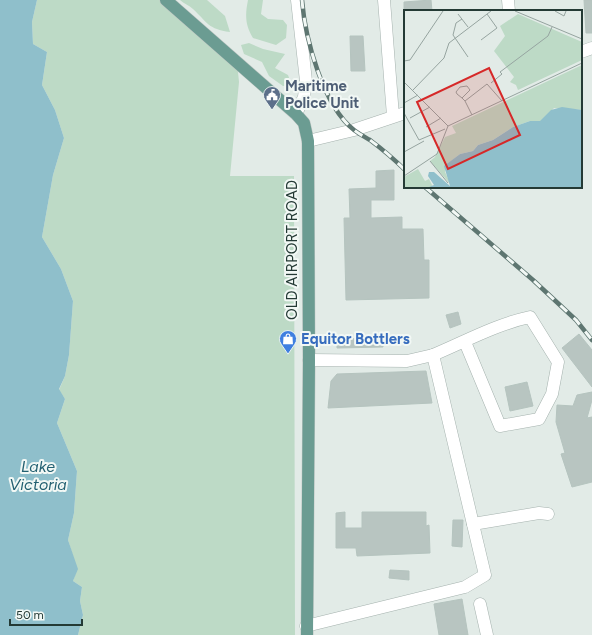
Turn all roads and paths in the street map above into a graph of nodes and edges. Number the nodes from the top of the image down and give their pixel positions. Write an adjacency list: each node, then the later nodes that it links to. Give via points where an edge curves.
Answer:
1 (166, 0): 8 (main road, OLD AIRPORT ROAD)
2 (297, 0): 8 (street, via 306,81 304,97)
3 (384, 0): 9 (street)
4 (508, 0): 5 (street)
5 (509, 10)
6 (592, 48): 7 (street)
7 (582, 52)
8 (296, 114): 10 (main road, OLD AIRPORT ROAD, via 304,123)
9 (399, 114): 10 (street, via 354,130)
10 (308, 140): 13 (main road, OLD AIRPORT ROAD)
11 (465, 342): 11 (street, via 516,320 530,317 558,362 552,394 540,419 500,426); 12 (street)
12 (433, 355): 13 (street, via 407,361); 15 (street)
13 (309, 360): 17 (main road, OLD AIRPORT ROAD)
14 (548, 514): 15 (street, via 539,513)
15 (473, 524): 17 (street, via 485,575 464,587)
16 (480, 604): 18 (street)
17 (306, 631)
18 (487, 635)

